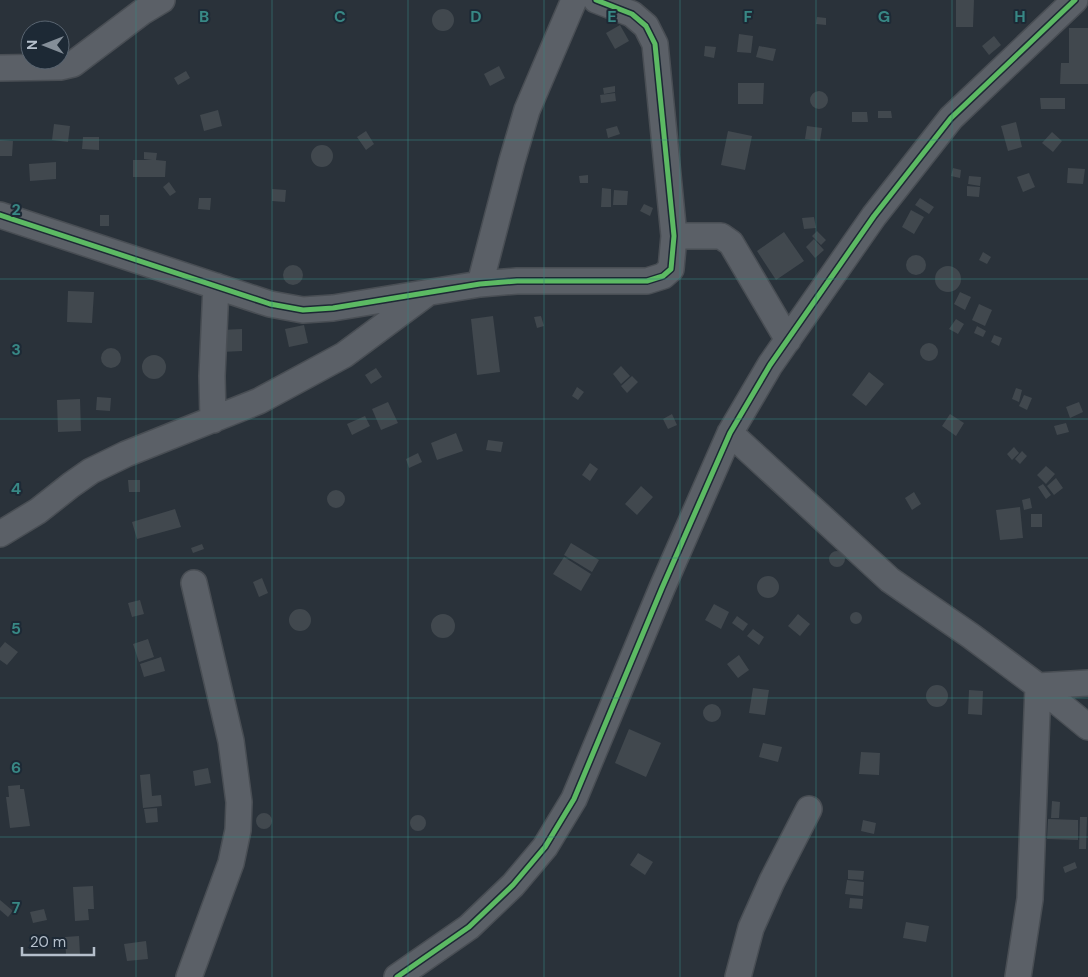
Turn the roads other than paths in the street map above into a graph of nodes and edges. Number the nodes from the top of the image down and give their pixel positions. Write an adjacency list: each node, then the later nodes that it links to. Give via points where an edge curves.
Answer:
1 (162, 0): 5 (street, via 72,64)
2 (574, 0): 8 (street, via 527,110)
3 (596, 0): 7 (street, via 632,14 646,26 655,44)
4 (1075, 0): 11 (street, via 951,118 874,216)
5 (0, 68)
6 (0, 215): 9 (street)
7 (674, 236): 8 (street, via 671,269 664,276 647,281); 11 (street, via 721,236 730,243)
8 (480, 284): 10 (street)
9 (216, 286): 10 (street, via 270,304 302,310); 12 (street)
10 (429, 292): 12 (street, via 344,355 259,401)
11 (788, 340): 13 (street)
12 (213, 420): 14 (street, via 91,471 38,511)
13 (730, 433): 17 (street, via 890,580); 21 (street, via 574,799 545,847 513,885 469,927)
14 (0, 534)
15 (194, 583): 20 (street, via 232,741 239,802 238,830 231,863)
16 (1088, 683): 17 (street)
17 (1038, 686): 18 (street); 23 (street, via 1030,899)
18 (1088, 727)
19 (809, 809): 22 (street, via 751,928)
20 (189, 977)
21 (397, 977)
22 (738, 977)
23 (1018, 977)

